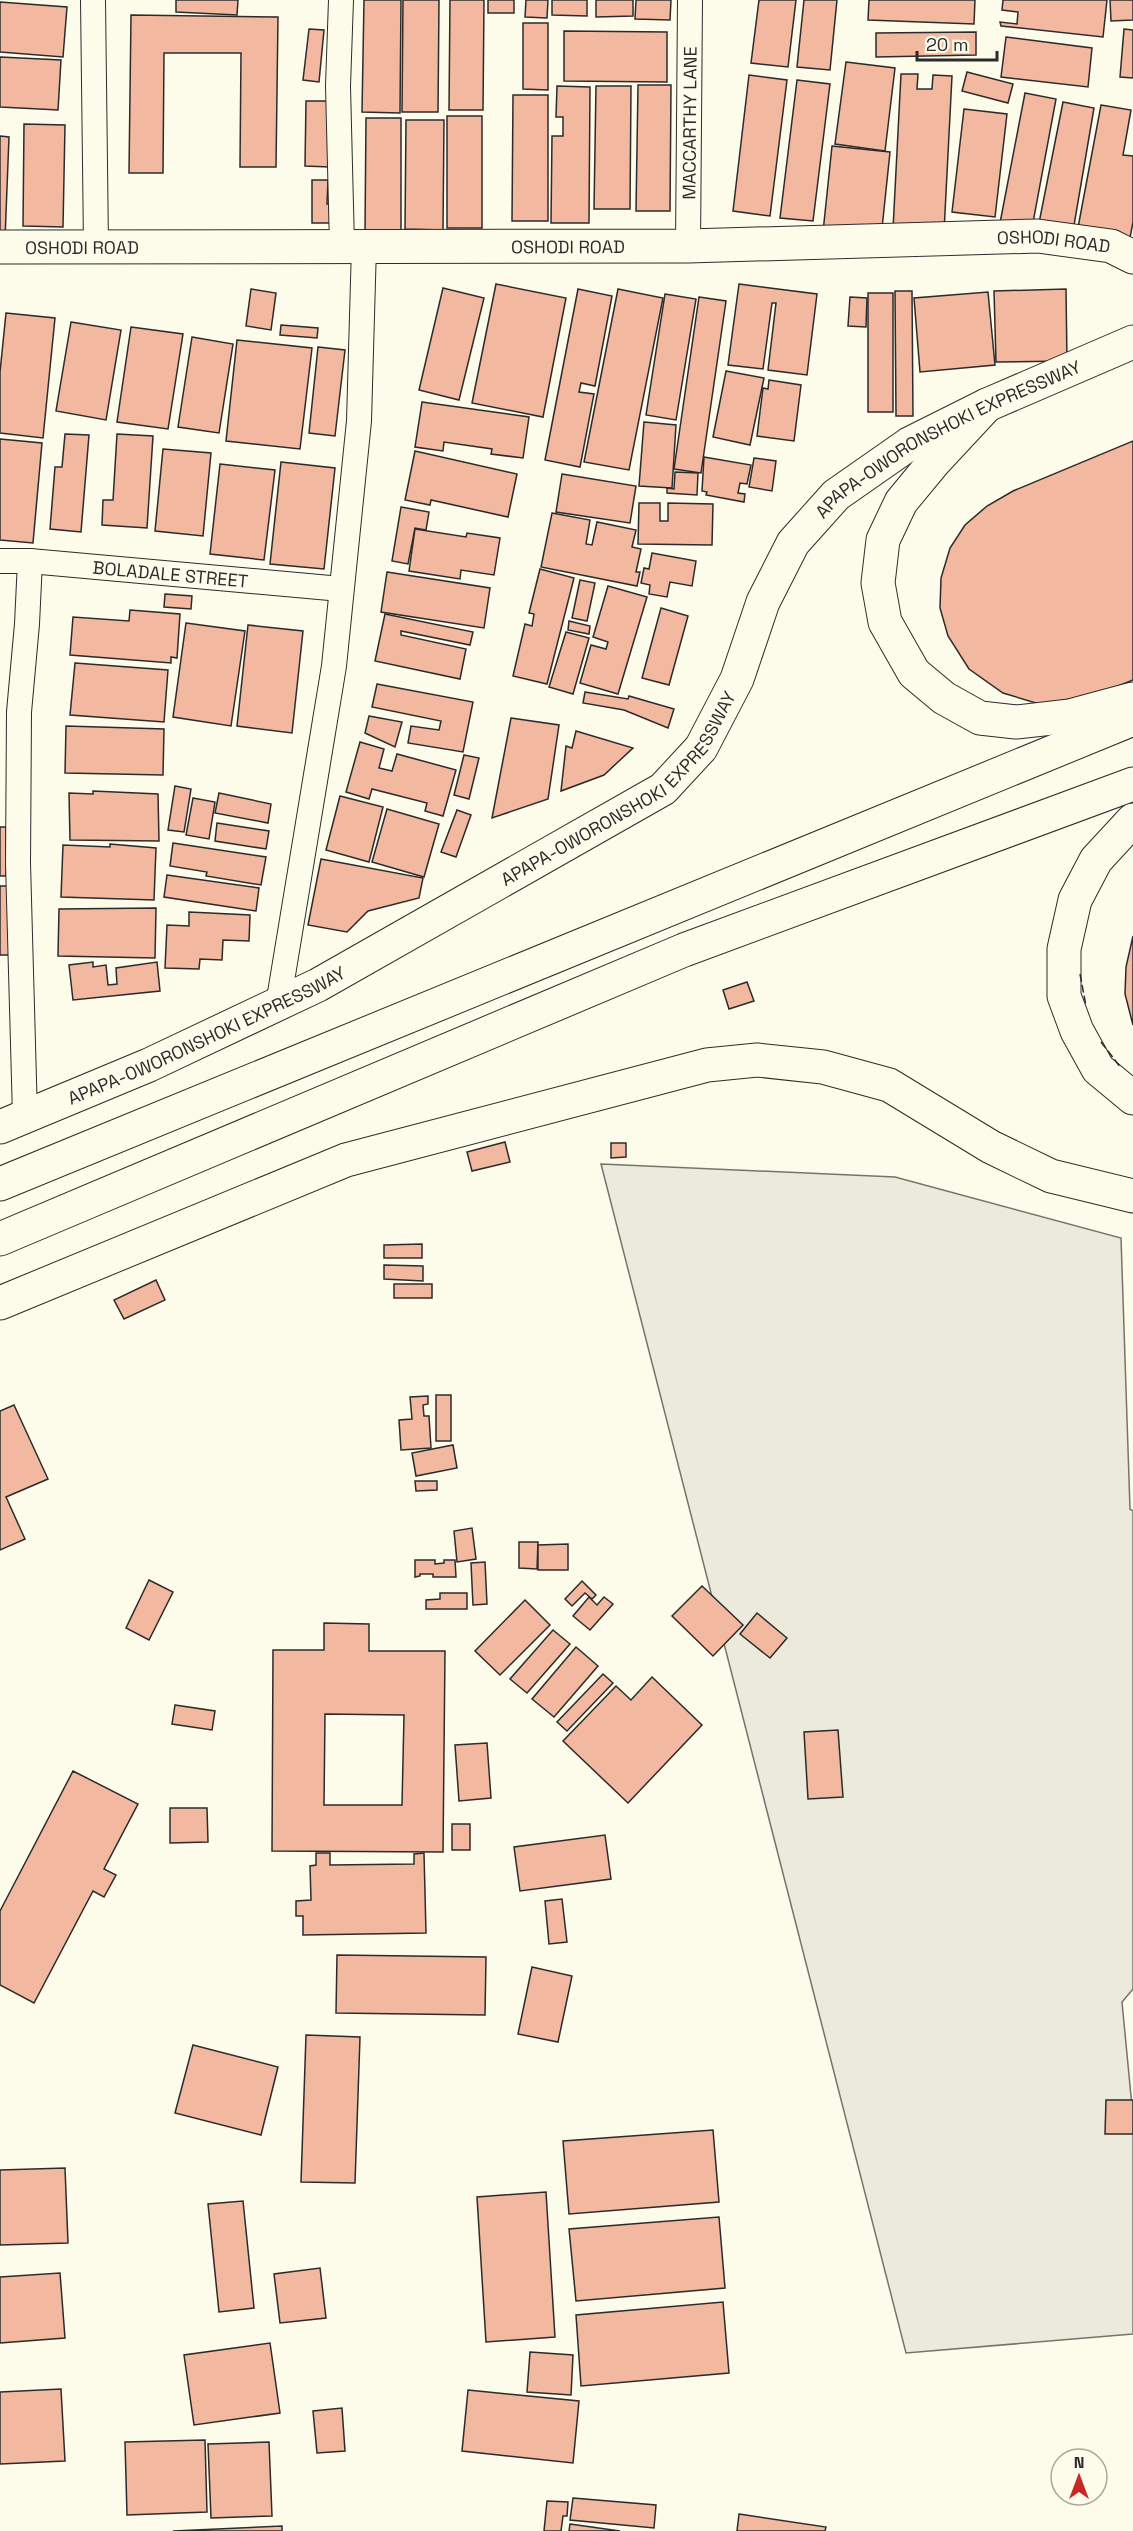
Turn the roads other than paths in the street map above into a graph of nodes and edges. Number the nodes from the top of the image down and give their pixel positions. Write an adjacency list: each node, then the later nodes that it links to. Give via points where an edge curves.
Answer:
1 (93, 0): 4 (street)
2 (340, 0): 5 (street, via 338,86)
3 (690, 0): 6 (street, MACCARTHY LANE)
4 (96, 246): 5 (main road, OSHODI ROAD); 7 (main road, OSHODI ROAD)
5 (353, 246): 6 (main road, OSHODI ROAD); 13 (street, via 359,421)
6 (688, 246): 8 (main road, OSHODI ROAD, via 1038,236 1111,246)
7 (0, 247)
8 (1133, 257)
9 (1133, 342): 10 (main road, APAPA-OWORONSHOKI EXPRESSWAY)
10 (987, 405): 14 (main road, via 901,501 883,540 878,583 885,622 914,673 944,698 980,718 1016,723 1071,716); 18 (main road, APAPA-OWORONSHOKI EXPRESSWAY, via 909,444 836,495 793,543 763,602 738,679 701,748 663,789)
11 (0, 561): 12 (street, BOLADALE STREET)
12 (30, 561): 13 (street, BOLADALE STREET); 20 (street, via 19,723)
13 (341, 589): 18 (street, via 334,666)
14 (1133, 699)
15 (1133, 719): 21 (main road)
16 (1133, 784): 23 (main road, via 684,950)
17 (1133, 820): 19 (main road, via 1096,860 1075,900 1064,949 1064,996 1077,1030 1098,1069)
18 (279, 1005): 20 (main road, APAPA-OWORONSHOKI EXPRESSWAY)
19 (1133, 1098)
20 (13, 1122)
21 (0, 1184)
22 (1133, 1196): 24 (main road, via 1051,1176 991,1147 889,1085 823,1067 757,1060 707,1065 661,1076 346,1160)
23 (0, 1239)
24 (0, 1303)

